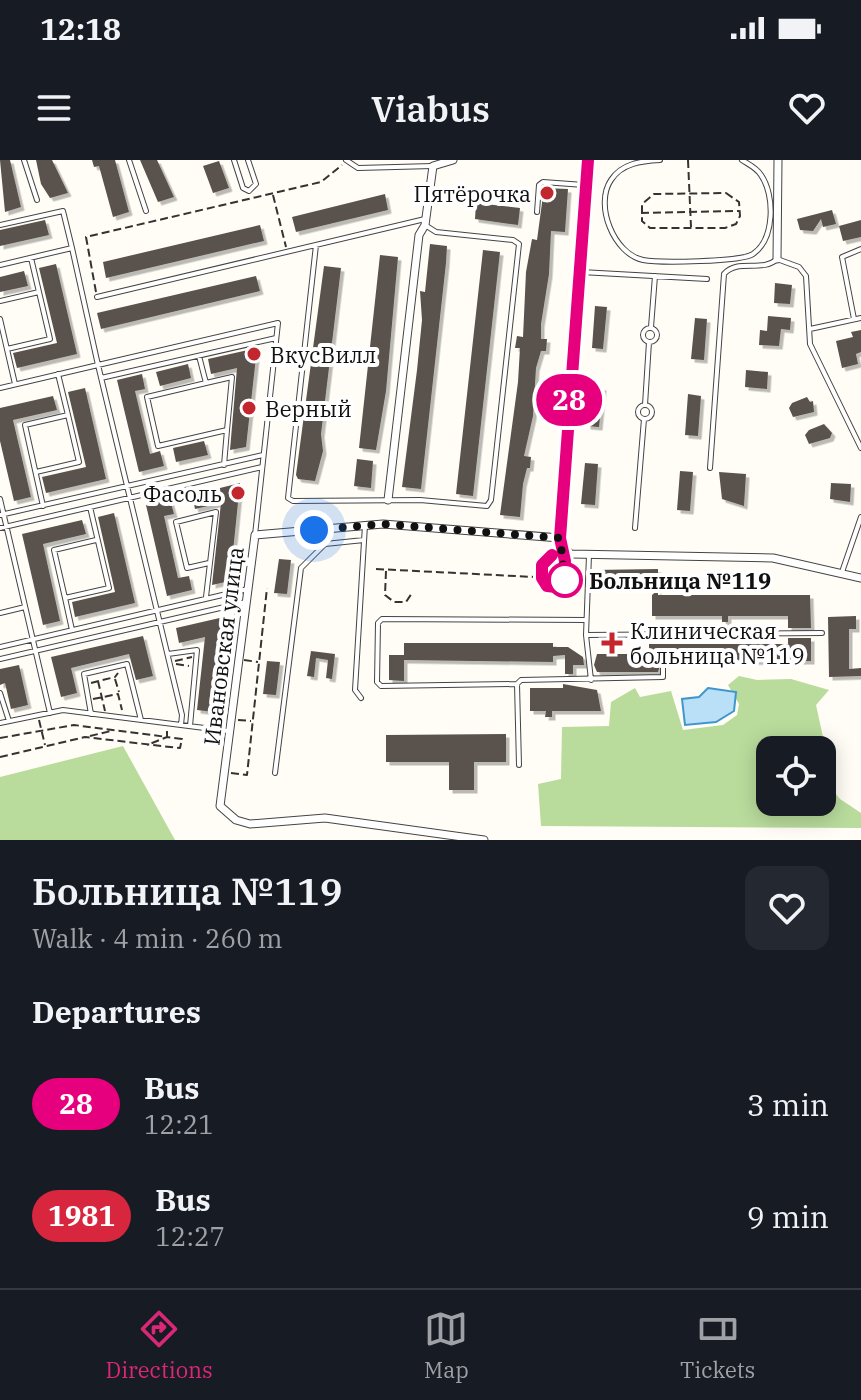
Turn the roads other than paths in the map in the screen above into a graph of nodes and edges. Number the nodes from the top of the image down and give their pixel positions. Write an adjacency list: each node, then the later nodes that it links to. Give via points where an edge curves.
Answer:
1 (24, 160): 13 (lane)
2 (129, 160): 14 (lane)
3 (234, 160): 4 (lane, via 243,188 249,191 256,184)
4 (248, 160)
5 (346, 160): 11 (lane, via 358,168)
6 (453, 160): 11 (street)
7 (588, 160): 12 (street)
8 (660, 160): 9 (lane, via 626,167 610,181 607,193 611,234 625,252 643,260 737,259 753,254 766,238 769,197 759,172)
9 (742, 160)
10 (778, 160): 22 (street)
11 (433, 166): 16 (street)
12 (584, 185): 15 (lane, via 543,182); 24 (street)
13 (37, 200)
14 (146, 211)
15 (537, 212)
16 (426, 222): 18 (lane); 59 (street, via 419,235); 59 (lane, via 436,232 519,244 491,500 482,507)
17 (0, 225): 19 (lane, via 63,211)
18 (316, 245): 28 (lane); 59 (lane, via 287,495 293,501)
19 (72, 248): 21 (lane); 39 (lane)
20 (861, 249): 32 (lane, via 842,257)
21 (31, 258): 23 (lane); 27 (lane)
22 (777, 259): 34 (lane, via 799,267 806,276); 54 (lane, via 724,274)
23 (0, 265)
24 (578, 272): 25 (lane); 71 (street)
25 (655, 276): 26 (lane); 33 (lane)
26 (707, 279)
27 (39, 292): 29 (lane); 37 (lane, via 50,339)
28 (97, 297)
29 (0, 301)
30 (861, 318): 32 (lane)
31 (0, 319): 37 (lane)
32 (854, 319): 34 (lane)
33 (651, 327): 36 (lane, via 657,335); 36 (lane, via 643,334)
34 (810, 329): 49 (lane, via 810,344)
35 (276, 338): 38 (lane); 39 (lane, via 278,323); 51 (lane)
36 (649, 342): 45 (lane)
37 (7, 349): 43 (lane)
38 (199, 356): 41 (lane); 42 (lane)
39 (98, 365): 40 (lane); 41 (lane)
40 (58, 374): 43 (lane); 46 (lane)
41 (101, 378): 56 (lane)
42 (206, 383): 48 (lane, via 232,377); 48 (lane, via 147,397 158,446)
43 (15, 384): 44 (lane)
44 (0, 388)
45 (645, 405): 47 (lane, via 638,411); 47 (lane, via 652,413)
46 (68, 415): 55 (lane, via 79,462); 55 (lane, via 25,425)
47 (644, 419): 67 (lane)
48 (227, 430): 52 (lane)
49 (858, 434): 50 (lane)
50 (861, 448)
51 (263, 455): 52 (lane); 53 (lane)
52 (224, 465): 56 (lane)
53 (262, 467): 57 (lane); 68 (lane)
54 (710, 468)
55 (36, 472): 60 (lane)
56 (127, 487): 57 (lane); 60 (lane)
57 (130, 498): 61 (lane); 81 (lane)
58 (0, 499): 62 (lane)
59 (388, 500)
60 (43, 506): 62 (lane)
61 (90, 507): 65 (lane); 69 (lane)
62 (2, 515): 65 (lane)
63 (861, 517): 74 (lane)
64 (365, 525): 68 (street, Ивановская улица); 70 (lane); 71 (street, Ивановская улица)
65 (7, 527): 66 (lane); 80 (lane)
66 (0, 528)
67 (635, 528)
68 (255, 535): 76 (street, Ивановская улица)
69 (97, 539): 77 (lane, via 54,550); 77 (lane, via 109,588)
70 (364, 540): 97 (lane, via 355,690); 107 (lane, via 325,544 301,568)
71 (561, 544): 71 (lane, via 566,571 562,584 547,586 542,565); 72 (street, Ивановская улица, via 571,554)
72 (589, 555): 74 (street, Ивановская улица, via 762,557); 83 (lane)
73 (209, 563): 73 (lane, via 216,512 176,522 187,568); 78 (lane)
74 (842, 572): 75 (street, Ивановская улица)
75 (861, 578)
76 (248, 589): 78 (lane); 79 (street, Ивановская улица)
77 (65, 598): 85 (lane)
78 (206, 599): 81 (lane)
79 (246, 602): 84 (lane); 105 (street, Ивановская улица)
80 (25, 607): 82 (lane); 88 (lane)
81 (158, 610): 84 (lane); 85 (lane)
82 (0, 613)
83 (586, 620): 87 (lane); 95 (lane, via 378,623 381,686)
84 (160, 622): 90 (lane); 91 (lane)
85 (72, 630): 88 (lane)
86 (822, 633): 87 (lane)
87 (586, 635): 94 (lane)
88 (33, 639): 89 (lane); 90 (lane)
89 (0, 647)
90 (36, 651): 92 (lane); 98 (lane)
91 (168, 654): 103 (lane); 104 (lane, via 194,648 197,656)
92 (0, 659)
93 (663, 668): 94 (lane, via 663,677)
94 (591, 680): 95 (lane)
95 (517, 684): 106 (lane)
96 (0, 693): 101 (lane)
97 (361, 698)
98 (50, 713): 99 (lane); 101 (lane)
99 (91, 714): 100 (lane); 100 (lane, via 84,674 127,664)
100 (141, 720): 103 (lane)
101 (9, 721): 102 (lane)
102 (0, 723)
103 (181, 725): 104 (lane)
104 (190, 726): 105 (lane)
105 (230, 731): 108 (street, Ивановская улица, via 220,806 236,820 355,820)
106 (519, 765)
107 (275, 773)
108 (484, 840)

